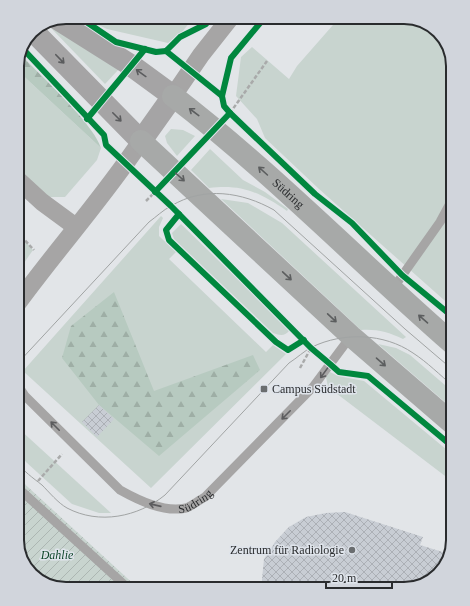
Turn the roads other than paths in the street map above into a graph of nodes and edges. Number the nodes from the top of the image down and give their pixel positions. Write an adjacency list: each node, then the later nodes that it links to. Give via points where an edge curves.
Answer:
1 (65, 24): 4 (main road, Südring, one-way to 1, via 132,66)
2 (225, 24): 4 (street)
3 (37, 35): 5 (main road, one-way to 5)
4 (173, 96): 5 (main road); 9 (main road, Südring, one-way to 4, via 229,140)
5 (141, 141): 8 (street); 11 (main road, one-way to 11)
6 (24, 185): 8 (street)
7 (446, 211): 9 (lane)
8 (76, 227): 10 (street)
9 (391, 291): 12 (main road, Südring, one-way to 9)
10 (24, 294)
11 (351, 336): 13 (lane, Südring, one-way to 13, via 313,387 205,496 186,508 170,508 136,499 120,490); 14 (main road, one-way to 14)
12 (446, 338)
13 (24, 394)
14 (446, 418)
15 (24, 493): 16 (lane)
16 (121, 582)

